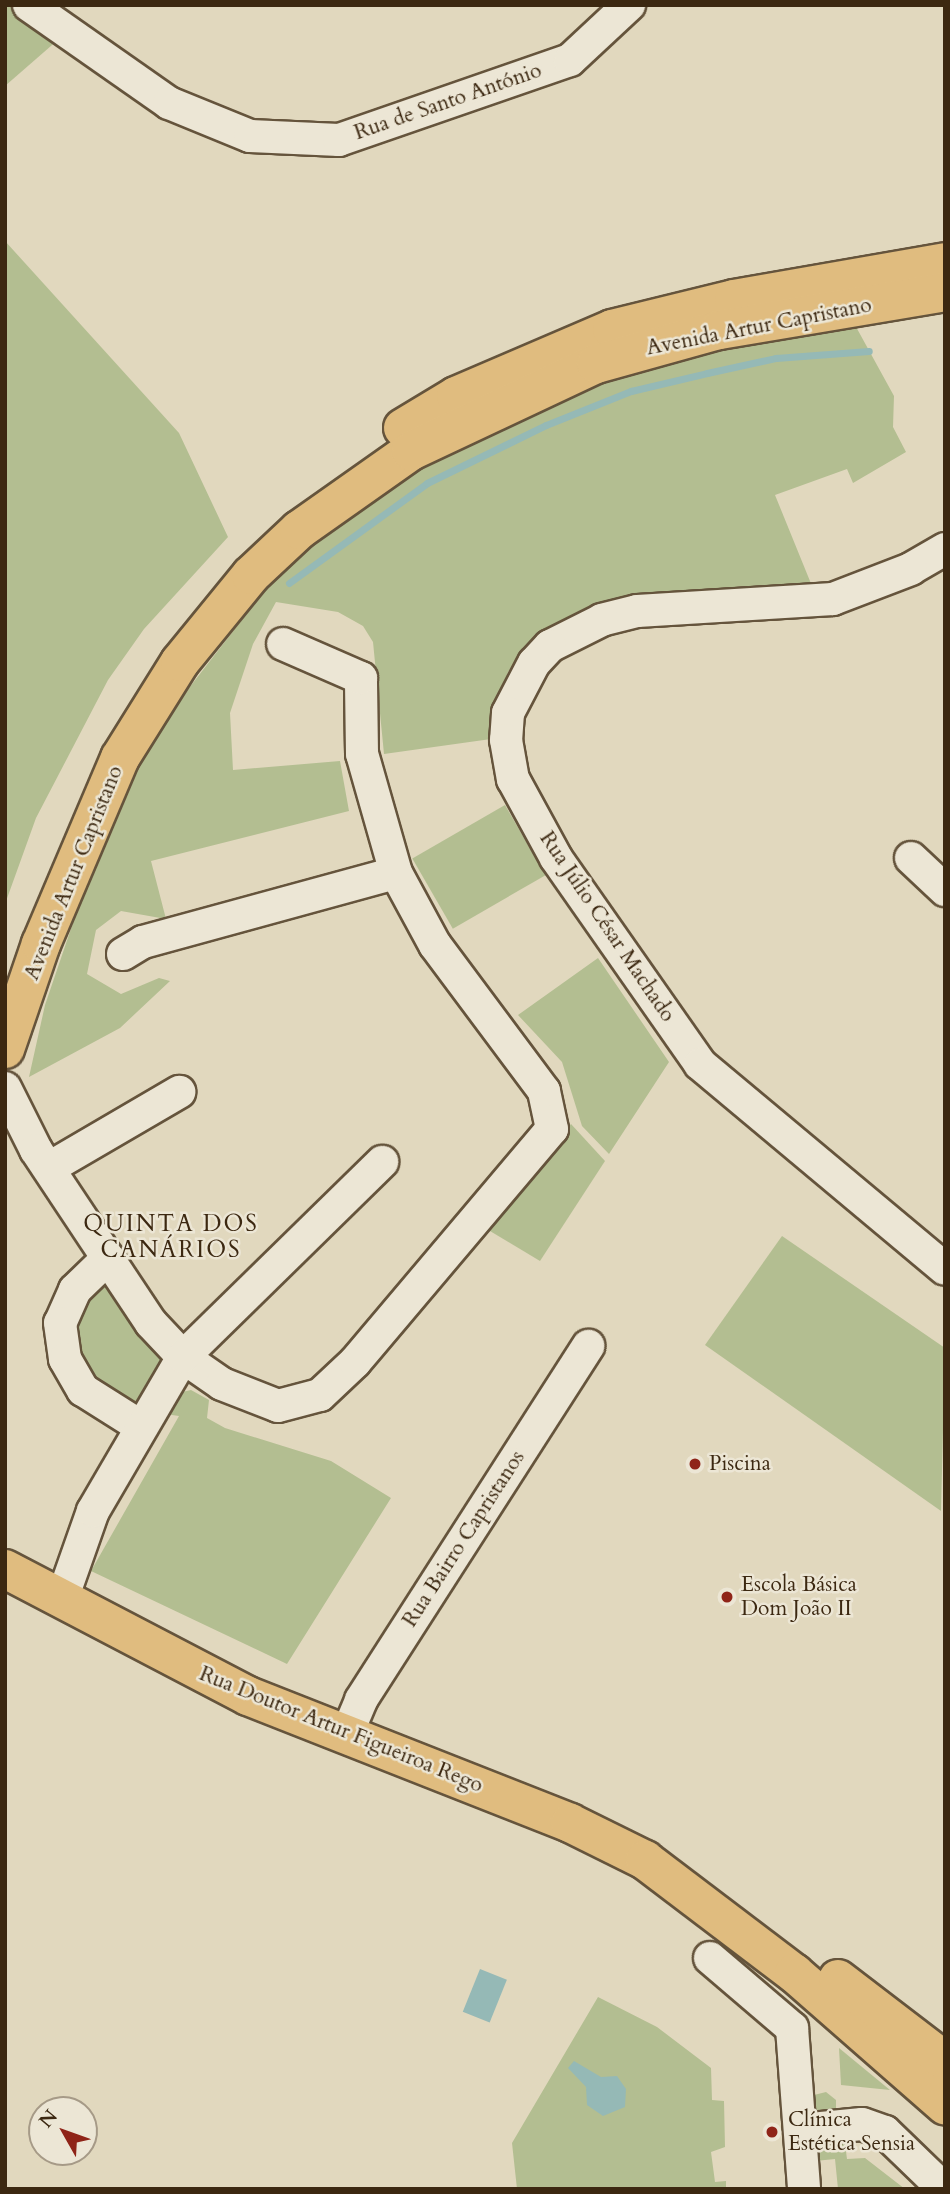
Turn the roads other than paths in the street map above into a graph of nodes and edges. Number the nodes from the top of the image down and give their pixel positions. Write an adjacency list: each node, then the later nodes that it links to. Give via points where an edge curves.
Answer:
1 (29, 5): 2 (street, Rua de Santo António, via 169,103 250,136 339,140 570,60)
2 (629, 5)
3 (945, 262): 11 (main road, Avenida Artur Capristano, via 734,299 612,329 456,396 320,484 205,598 115,722 62,828)
4 (945, 292): 12 (main road, Avenida Artur Capristano, via 719,330 596,365 411,451 299,530 251,575 180,662 120,758 41,944)
5 (945, 549): 19 (street, Rua Júlio César Machado, via 911,569 833,599 637,611 602,620 550,646 534,663 508,713 506,740 513,779 556,858 700,1064)
6 (283, 644): 8 (street, via 360,678 362,754)
7 (911, 858): 9 (street)
8 (396, 873): 10 (street, via 143,942); 21 (street, via 435,945 544,1091 552,1129 355,1362 320,1395 278,1406 222,1384)
9 (945, 890)
10 (123, 954)
11 (5, 973)
12 (5, 1049)
13 (5, 1088): 16 (street)
14 (179, 1092): 16 (street)
15 (5, 1138): 16 (street)
16 (43, 1159): 18 (street)
17 (382, 1162): 21 (street)
18 (108, 1258): 21 (street, via 151,1323); 22 (street, via 75,1290 60,1323 65,1359 83,1390)
19 (945, 1269)
20 (588, 1346): 26 (street, Rua Bairro Capristanos, via 361,1700)
21 (183, 1357): 22 (street)
22 (140, 1426): 23 (street)
23 (79, 1539): 24 (street); 25 (street)
24 (15, 1574): 25 (main road, Rua Doutor Artur Figueiroa Rego)
25 (62, 1599): 26 (main road, Rua Doutor Artur Figueiroa Rego, via 206,1676)
26 (346, 1736): 27 (main road, Rua Doutor Artur Figueiroa Rego, via 570,1823)
27 (645, 1860): 29 (main road, Rua Doutor Artur Figueiroa Rego, via 723,1891); 30 (main road, Rua Doutor Artur Figueiroa Rego, via 794,1973)
28 (710, 1958): 31 (street, via 792,2028)
29 (945, 2062)
30 (945, 2105)
31 (801, 2130): 32 (street); 33 (street, via 862,2124 884,2132)
32 (804, 2189)
33 (944, 2189)

